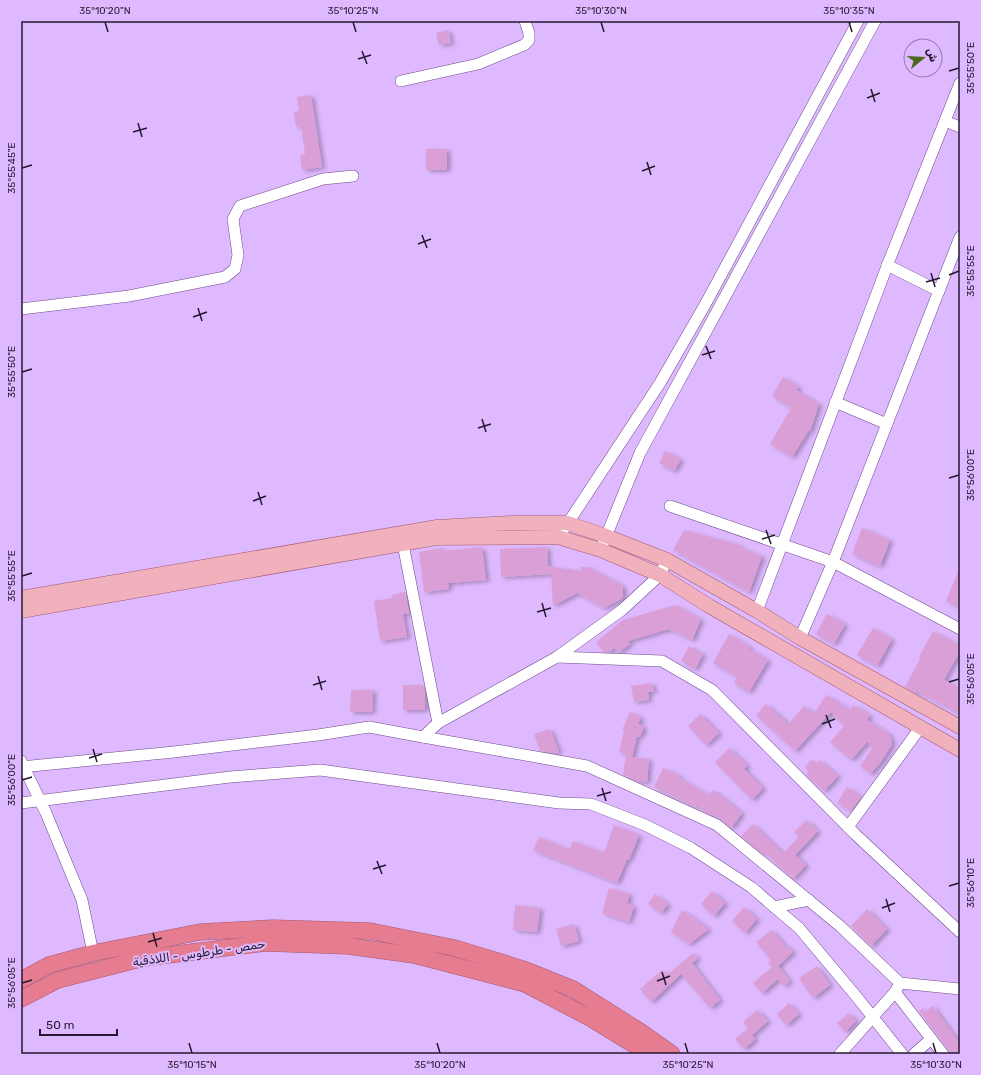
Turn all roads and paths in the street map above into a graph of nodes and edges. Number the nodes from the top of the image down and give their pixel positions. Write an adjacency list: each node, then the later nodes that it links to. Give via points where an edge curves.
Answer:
1 (525, 21): 4 (street, via 529,33 524,45 478,64)
2 (858, 21): 16 (street, via 660,383)
3 (875, 21): 17 (street, via 640,452)
4 (401, 81)
5 (960, 83): 6 (street)
6 (945, 121): 7 (street); 10 (street)
7 (960, 127)
8 (353, 176): 12 (street, via 323,179 240,206 233,219 238,255 235,270 225,276 129,296)
9 (960, 237): 11 (street)
10 (887, 265): 11 (street); 13 (street)
11 (939, 291): 14 (street)
12 (21, 309)
13 (835, 402): 14 (street); 20 (street)
14 (887, 424): 23 (street)
15 (670, 506): 20 (street)
16 (568, 523): 17 (main road); 18 (street); 25 (main road, via 437,527)
17 (606, 536): 21 (street); 22 (main road)
18 (558, 537): 19 (main road, via 436,538); 21 (main road)
19 (403, 544): 26 (main road); 31 (street)
20 (781, 544): 23 (street); 27 (street)
21 (601, 550): 24 (main road)
22 (667, 560): 24 (street); 27 (main road)
23 (833, 562): 28 (street); 29 (street)
24 (660, 575): 30 (street, via 622,610); 33 (main road)
25 (21, 598)
26 (21, 611)
27 (757, 611): 29 (main road)
28 (960, 629)
29 (800, 638): 32 (main road)
30 (557, 657): 31 (street); 39 (street, via 662,661 712,690)
31 (438, 723): 34 (street)
32 (960, 726)
33 (920, 728): 35 (main road); 39 (street)
34 (423, 737): 36 (street, via 369,727 182,751); 40 (street, via 587,766 717,825)
35 (960, 750)
36 (22, 765): 37 (street)
37 (40, 801): 38 (street); 41 (street, via 230,777 320,770 559,803 591,804 645,825 691,848 751,887); 43 (street, via 82,900)
38 (21, 803)
39 (848, 827): 42 (street)
40 (809, 900): 41 (street); 45 (street, via 840,926)
41 (774, 907): 48 (street, via 798,928)
42 (960, 932)
43 (93, 953): 44 (highway, حمص - طرطوس - اللاذقية, via 49,965); 51 (highway, حمص - طرطوس - اللاذقية, via 200,932 273,928 370,931 455,948 530,972 573,990)
44 (21, 980)
45 (898, 987): 46 (street); 48 (street); 49 (street)
46 (959, 991)
47 (21, 999): 50 (highway, حمص - طرطوس - اللاذقية, via 58,980 144,958 265,943 348,946 414,955 525,984 590,1018)
48 (874, 1018): 52 (street); 53 (street)
49 (931, 1039): 54 (street); 55 (street)
50 (649, 1054)
51 (672, 1054)
52 (840, 1054)
53 (902, 1054)
54 (914, 1054)
55 (943, 1054)

